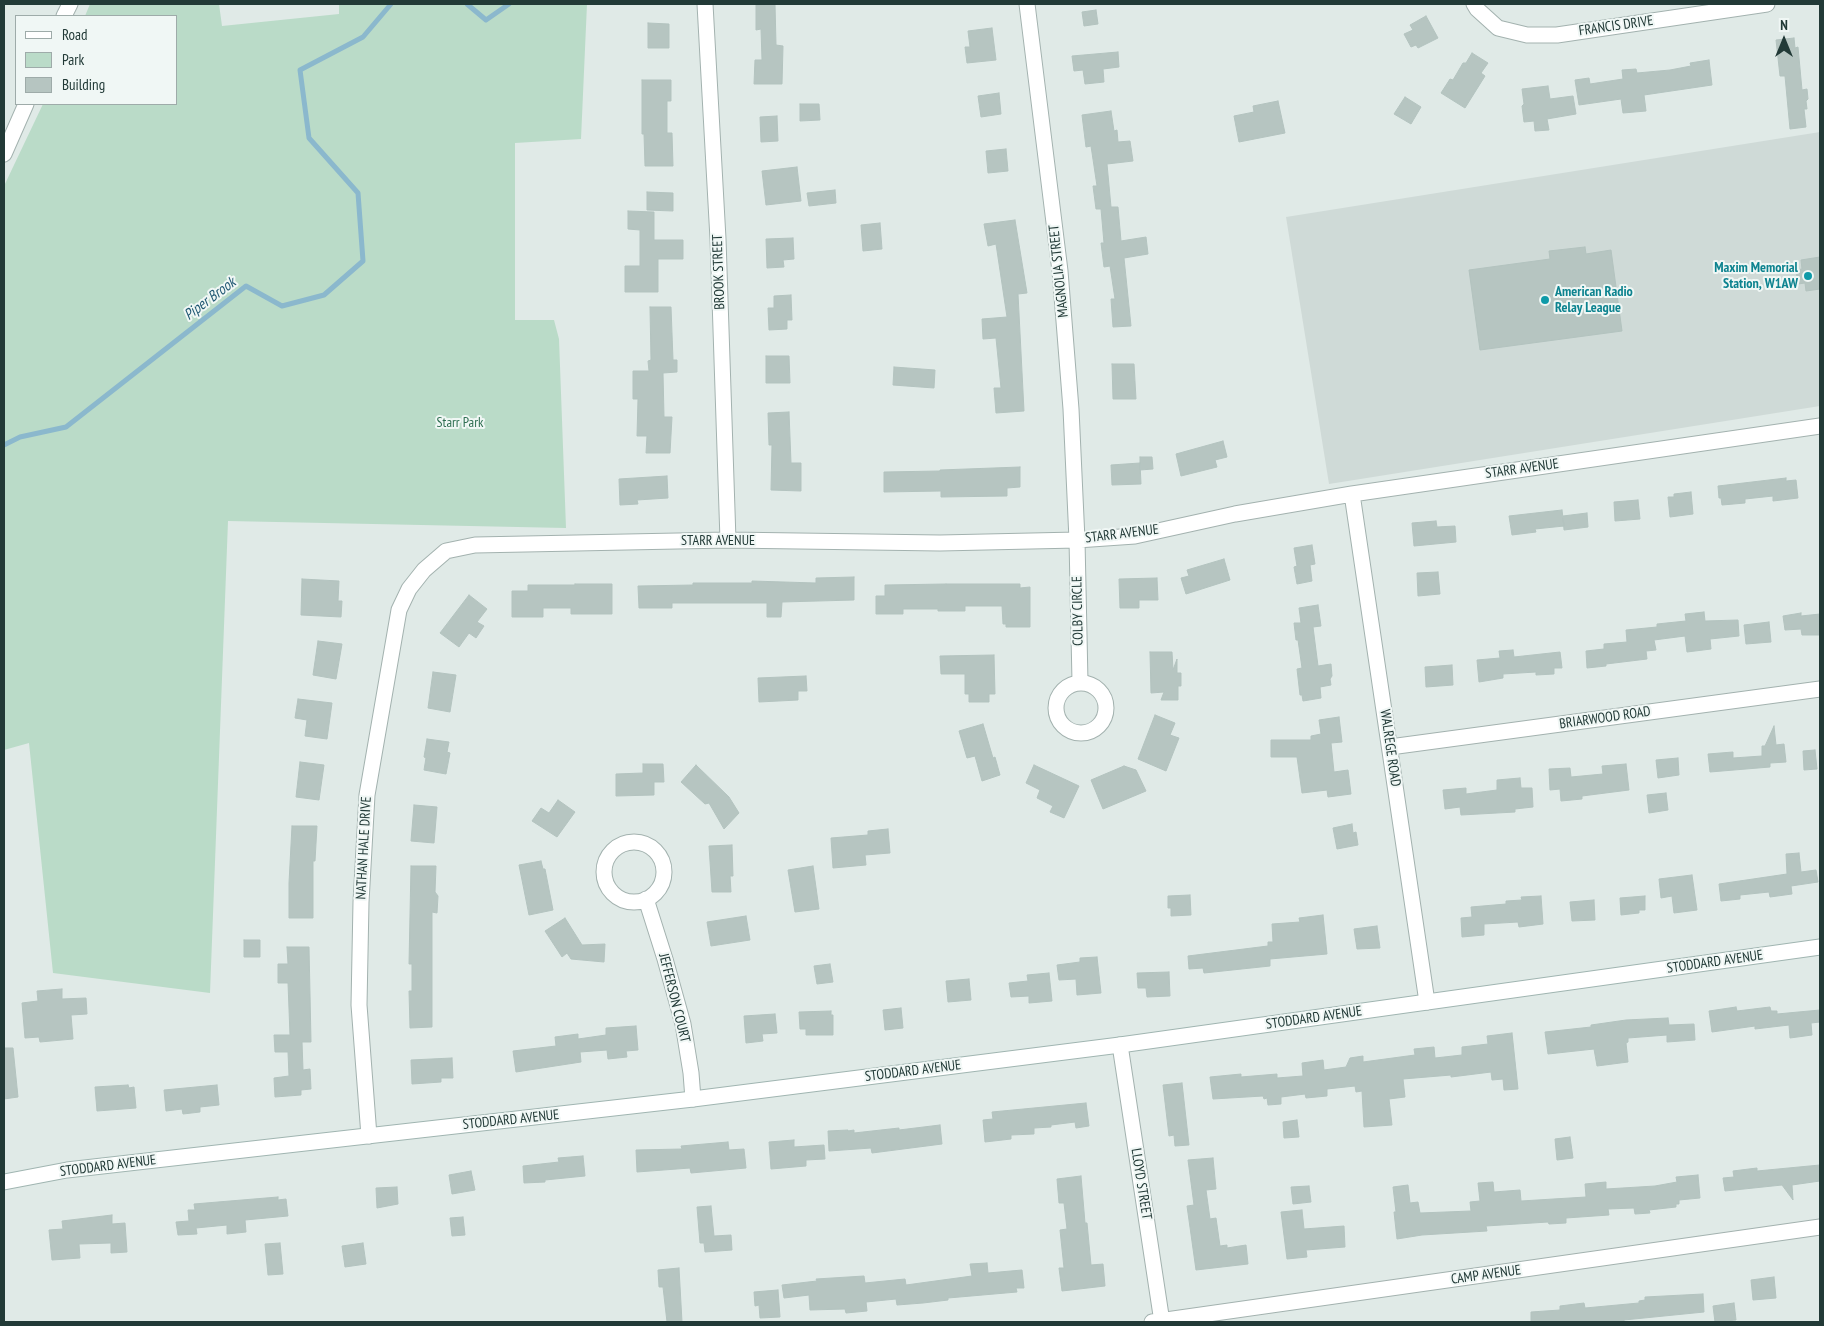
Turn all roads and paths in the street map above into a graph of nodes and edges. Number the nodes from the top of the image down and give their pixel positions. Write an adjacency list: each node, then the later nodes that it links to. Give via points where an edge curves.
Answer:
1 (706, 4): 9 (street, BROOK STREET)
2 (1027, 4): 10 (street, MAGNOLIA STREET, via 1060,271)
3 (1474, 4): 4 (street, FRANCIS DRIVE, via 1498,28 1526,35 1557,35)
4 (1767, 4)
5 (26, 105): 6 (street)
6 (4, 154)
7 (1820, 426): 8 (street, STARR AVENUE)
8 (1352, 494): 10 (street, STARR AVENUE, via 1235,514 1135,536); 14 (street, WALREGE ROAD)
9 (728, 540): 10 (street, STARR AVENUE); 11 (street, STARR AVENUE, via 475,545 446,551)
10 (1077, 540): 12 (street, COLBY CIRCLE)
11 (424, 570): 20 (street, NATHAN HALE DRIVE, via 409,589 399,610 367,795 359,1005)
12 (1080, 682)
13 (1820, 689): 14 (street, BRIARWOOD ROAD)
14 (1390, 747): 17 (street, WALREGE ROAD)
15 (646, 899): 15 (street, via 654,894 664,878 662,859 649,845 640,842 620,845 606,860 605,881 617,897 637,902); 19 (street, JEFFERSON COURT, via 682,1024)
16 (1820, 947): 17 (street, STODDARD AVENUE)
17 (1427, 1002): 18 (street, STODDARD AVENUE)
18 (1120, 1045): 19 (street, STODDARD AVENUE); 23 (street, LLOYD STREET)
19 (693, 1099): 20 (street, STODDARD AVENUE)
20 (369, 1136): 21 (street, STODDARD AVENUE, via 67,1170)
21 (4, 1182)
22 (1820, 1227): 23 (street, CAMP AVENUE)
23 (1159, 1322)

